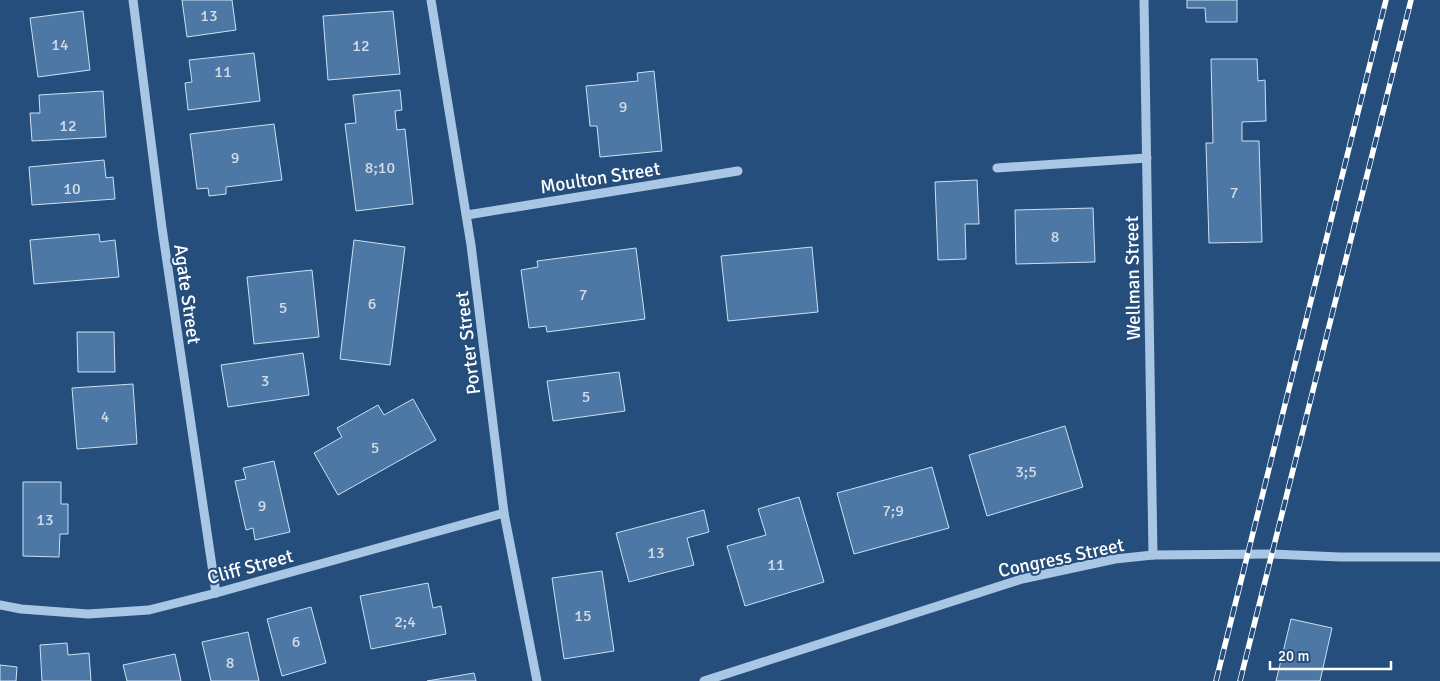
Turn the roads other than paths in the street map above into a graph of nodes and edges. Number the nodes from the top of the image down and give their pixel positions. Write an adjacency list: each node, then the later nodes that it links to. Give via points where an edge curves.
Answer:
1 (133, 0): 11 (street, Agate Street)
2 (431, 0): 7 (street, Porter Street)
3 (1144, 0): 4 (street, Wellman Street)
4 (1147, 158): 5 (street); 9 (street, Wellman Street)
5 (997, 168)
6 (738, 171): 7 (street, Moulton Street)
7 (467, 216): 8 (street, Porter Street)
8 (504, 513): 11 (street, Cliff Street); 13 (street, Porter Street)
9 (1153, 555): 10 (street, Congress Street); 14 (street, Congress Street, via 1092,563 1022,579)
10 (1440, 557)
11 (216, 593): 12 (street, Cliff Street, via 149,610 88,614)
12 (0, 605)
13 (537, 681)
14 (704, 681)

